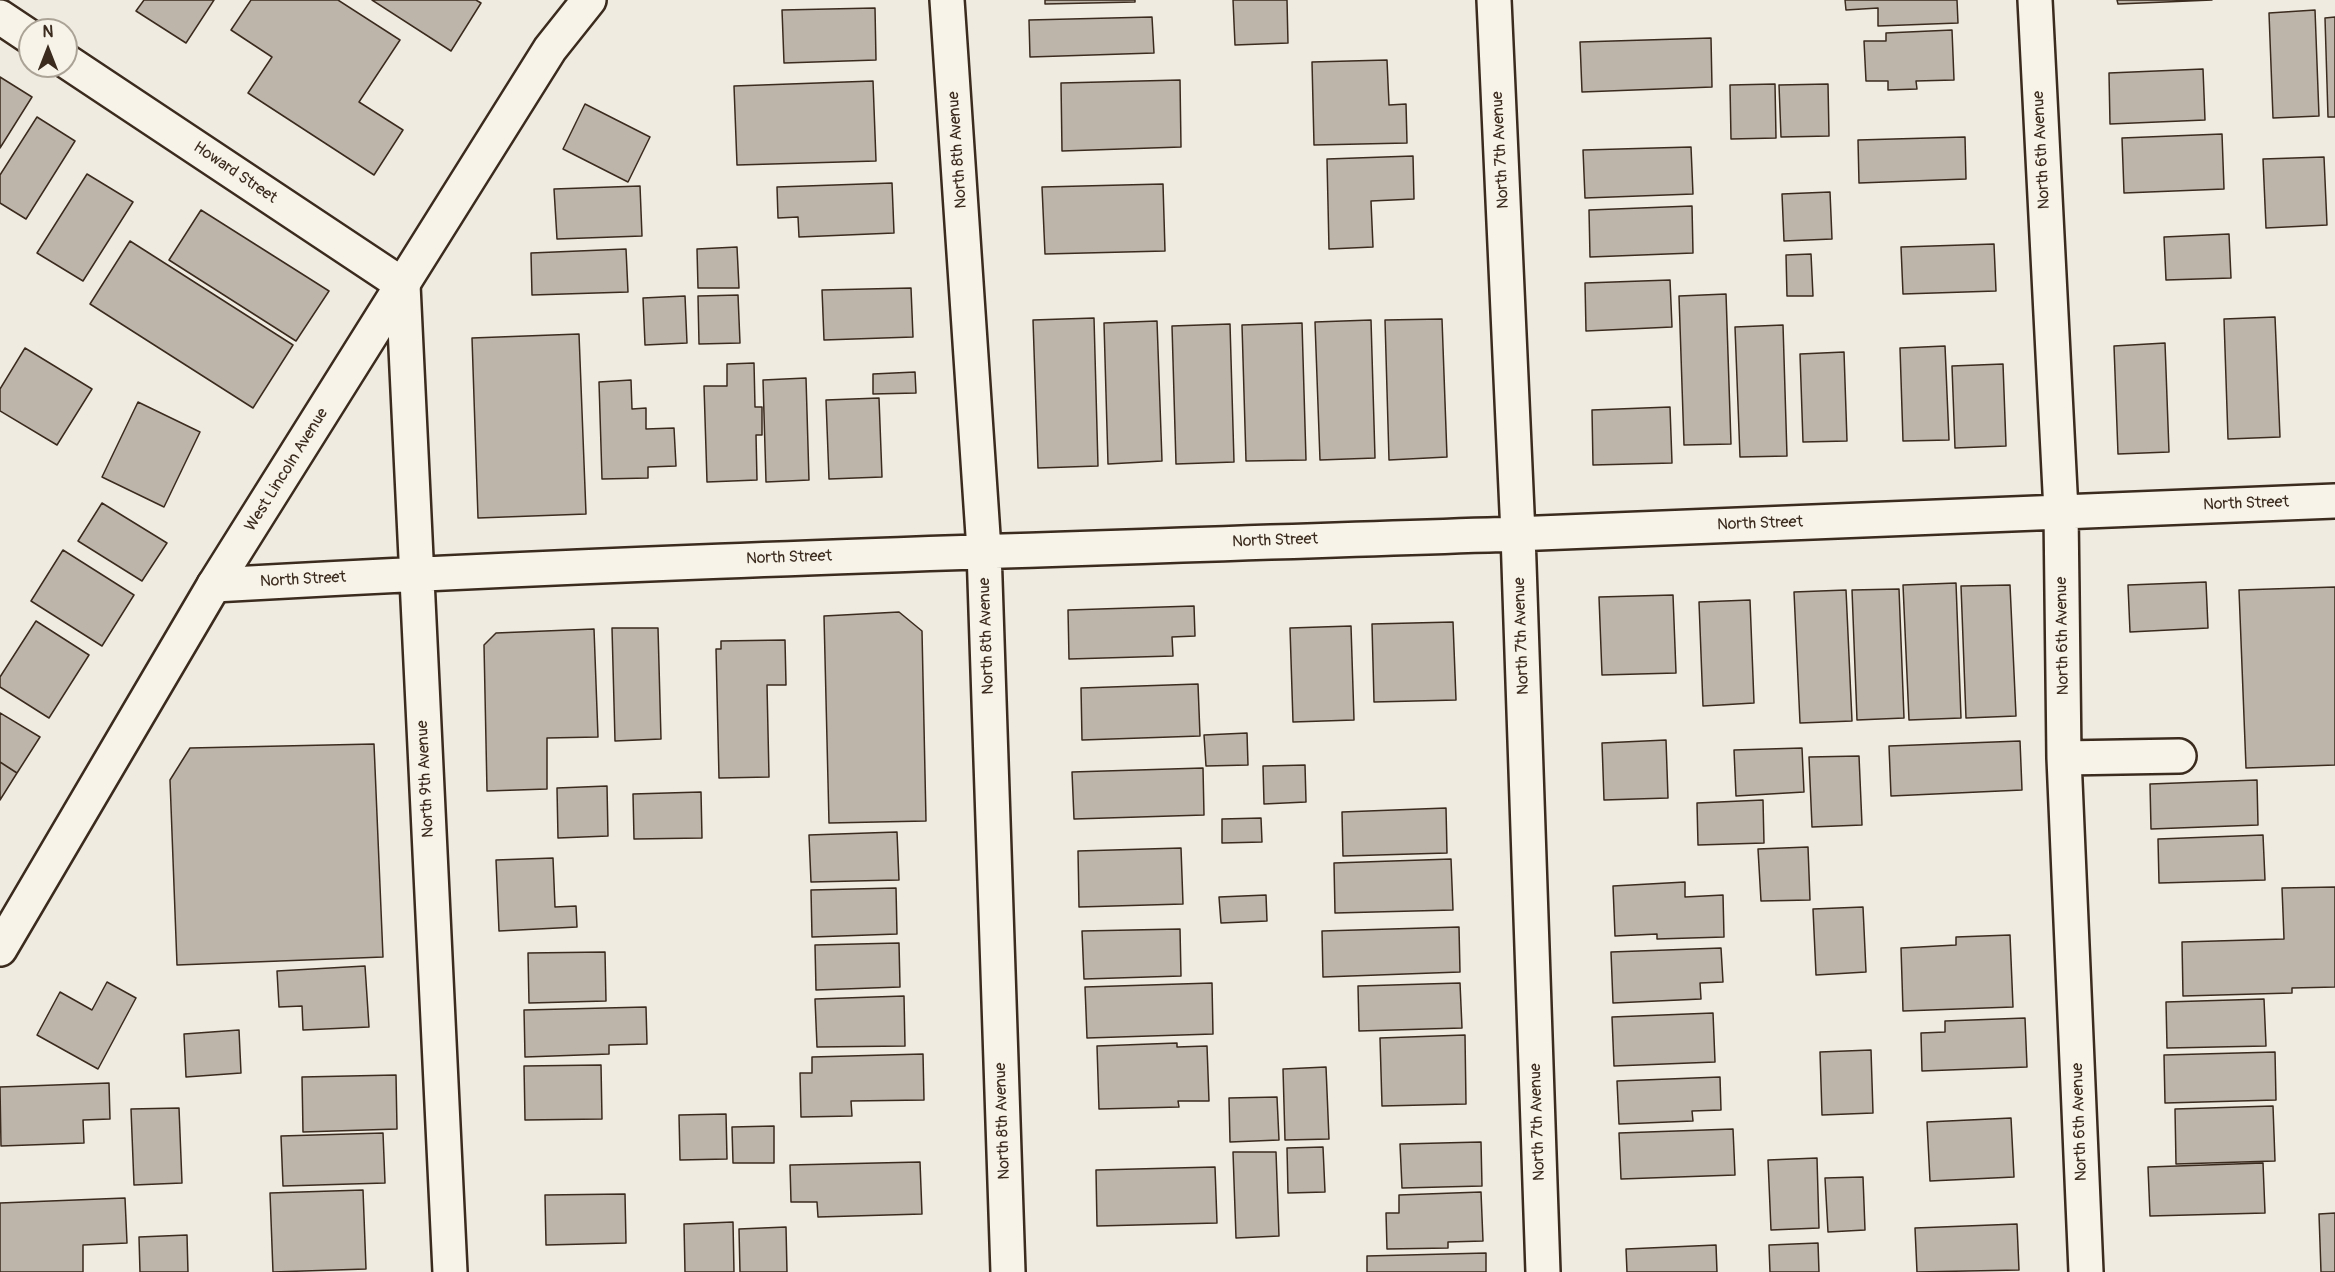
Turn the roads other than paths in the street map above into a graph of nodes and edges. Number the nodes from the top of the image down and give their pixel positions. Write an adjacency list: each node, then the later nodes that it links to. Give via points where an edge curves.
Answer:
1 (589, 0): 8 (street, West Lincoln Avenue, via 550,49)
2 (947, 0): 12 (street, North 8th Avenue)
3 (1494, 0): 11 (street, North 7th Avenue)
4 (2034, 0): 10 (street, North 6th Avenue)
5 (0, 17): 6 (street)
6 (18, 29)
7 (78, 69): 8 (street, Howard Street)
8 (403, 285): 13 (street, North 9th Avenue); 14 (street, West Lincoln Avenue)
9 (2335, 501): 10 (street, North Street)
10 (2061, 511): 11 (street, North Street); 16 (street, North 6th Avenue)
11 (1518, 534): 12 (street, North Street); 20 (street, North 7th Avenue)
12 (984, 550): 13 (street, North Street); 19 (street, North 8th Avenue)
13 (416, 573): 14 (street, North Street); 18 (street, North 9th Avenue)
14 (214, 585): 17 (street, West Lincoln Avenue)
15 (2179, 756): 16 (street)
16 (2064, 758): 21 (street, North 6th Avenue)
17 (0, 949)
18 (450, 1272)
19 (1008, 1272)
20 (1544, 1272)
21 (2086, 1272)

